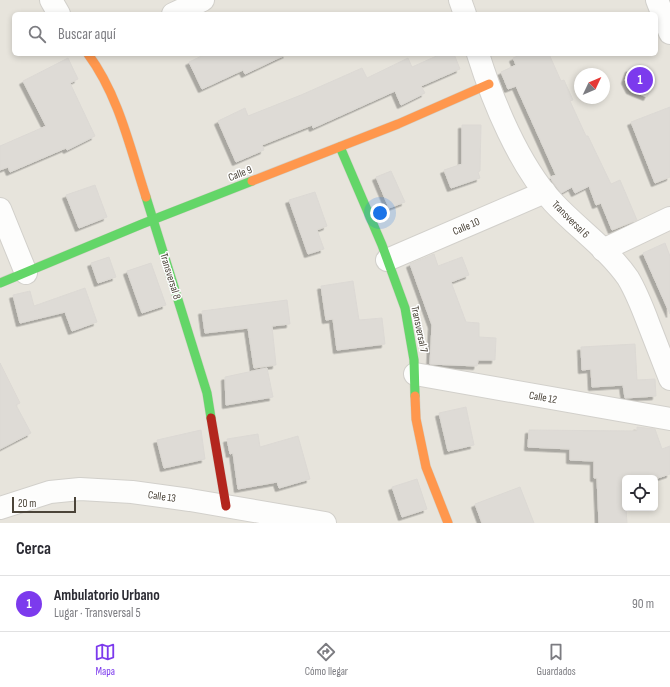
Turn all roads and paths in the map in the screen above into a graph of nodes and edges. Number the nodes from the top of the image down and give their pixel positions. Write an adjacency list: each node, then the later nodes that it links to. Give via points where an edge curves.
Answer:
1 (51, 0): 5 (street)
2 (203, 0): 6 (street)
3 (460, 0): 7 (street)
4 (657, 0): 8 (street)
5 (58, 12)
6 (177, 12)
7 (464, 12)
8 (670, 33)
9 (90, 56): 16 (street, Transversal 8, via 98,66 118,108)
10 (479, 56): 11 (street, Transversal 6)
11 (489, 84): 12 (street, Calle 9); 13 (street, Transversal 6, via 516,147)
12 (340, 146): 16 (street, Calle 9); 18 (street, Transversal 7)
13 (545, 192): 17 (street, Transversal 6); 18 (street, Calle 10)
14 (0, 209): 19 (street)
15 (670, 218): 17 (street)
16 (154, 219): 19 (street, Calle 9); 24 (street, Transversal 8, via 207,392)
17 (603, 250): 22 (street, Transversal 6, via 628,279 639,299)
18 (387, 260): 21 (street, Transversal 7, via 404,308)
19 (26, 273): 20 (street, Calle 9)
20 (0, 283)
21 (415, 374): 23 (street, Calle 12); 28 (street, Transversal 7, via 419,437 426,467)
22 (670, 379)
23 (670, 419)
24 (226, 506): 25 (street, Calle 13, via 132,492 80,488 50,492); 27 (street, Calle 13)
25 (0, 508): 26 (street)
26 (9, 523)
27 (326, 523)
28 (448, 523)

